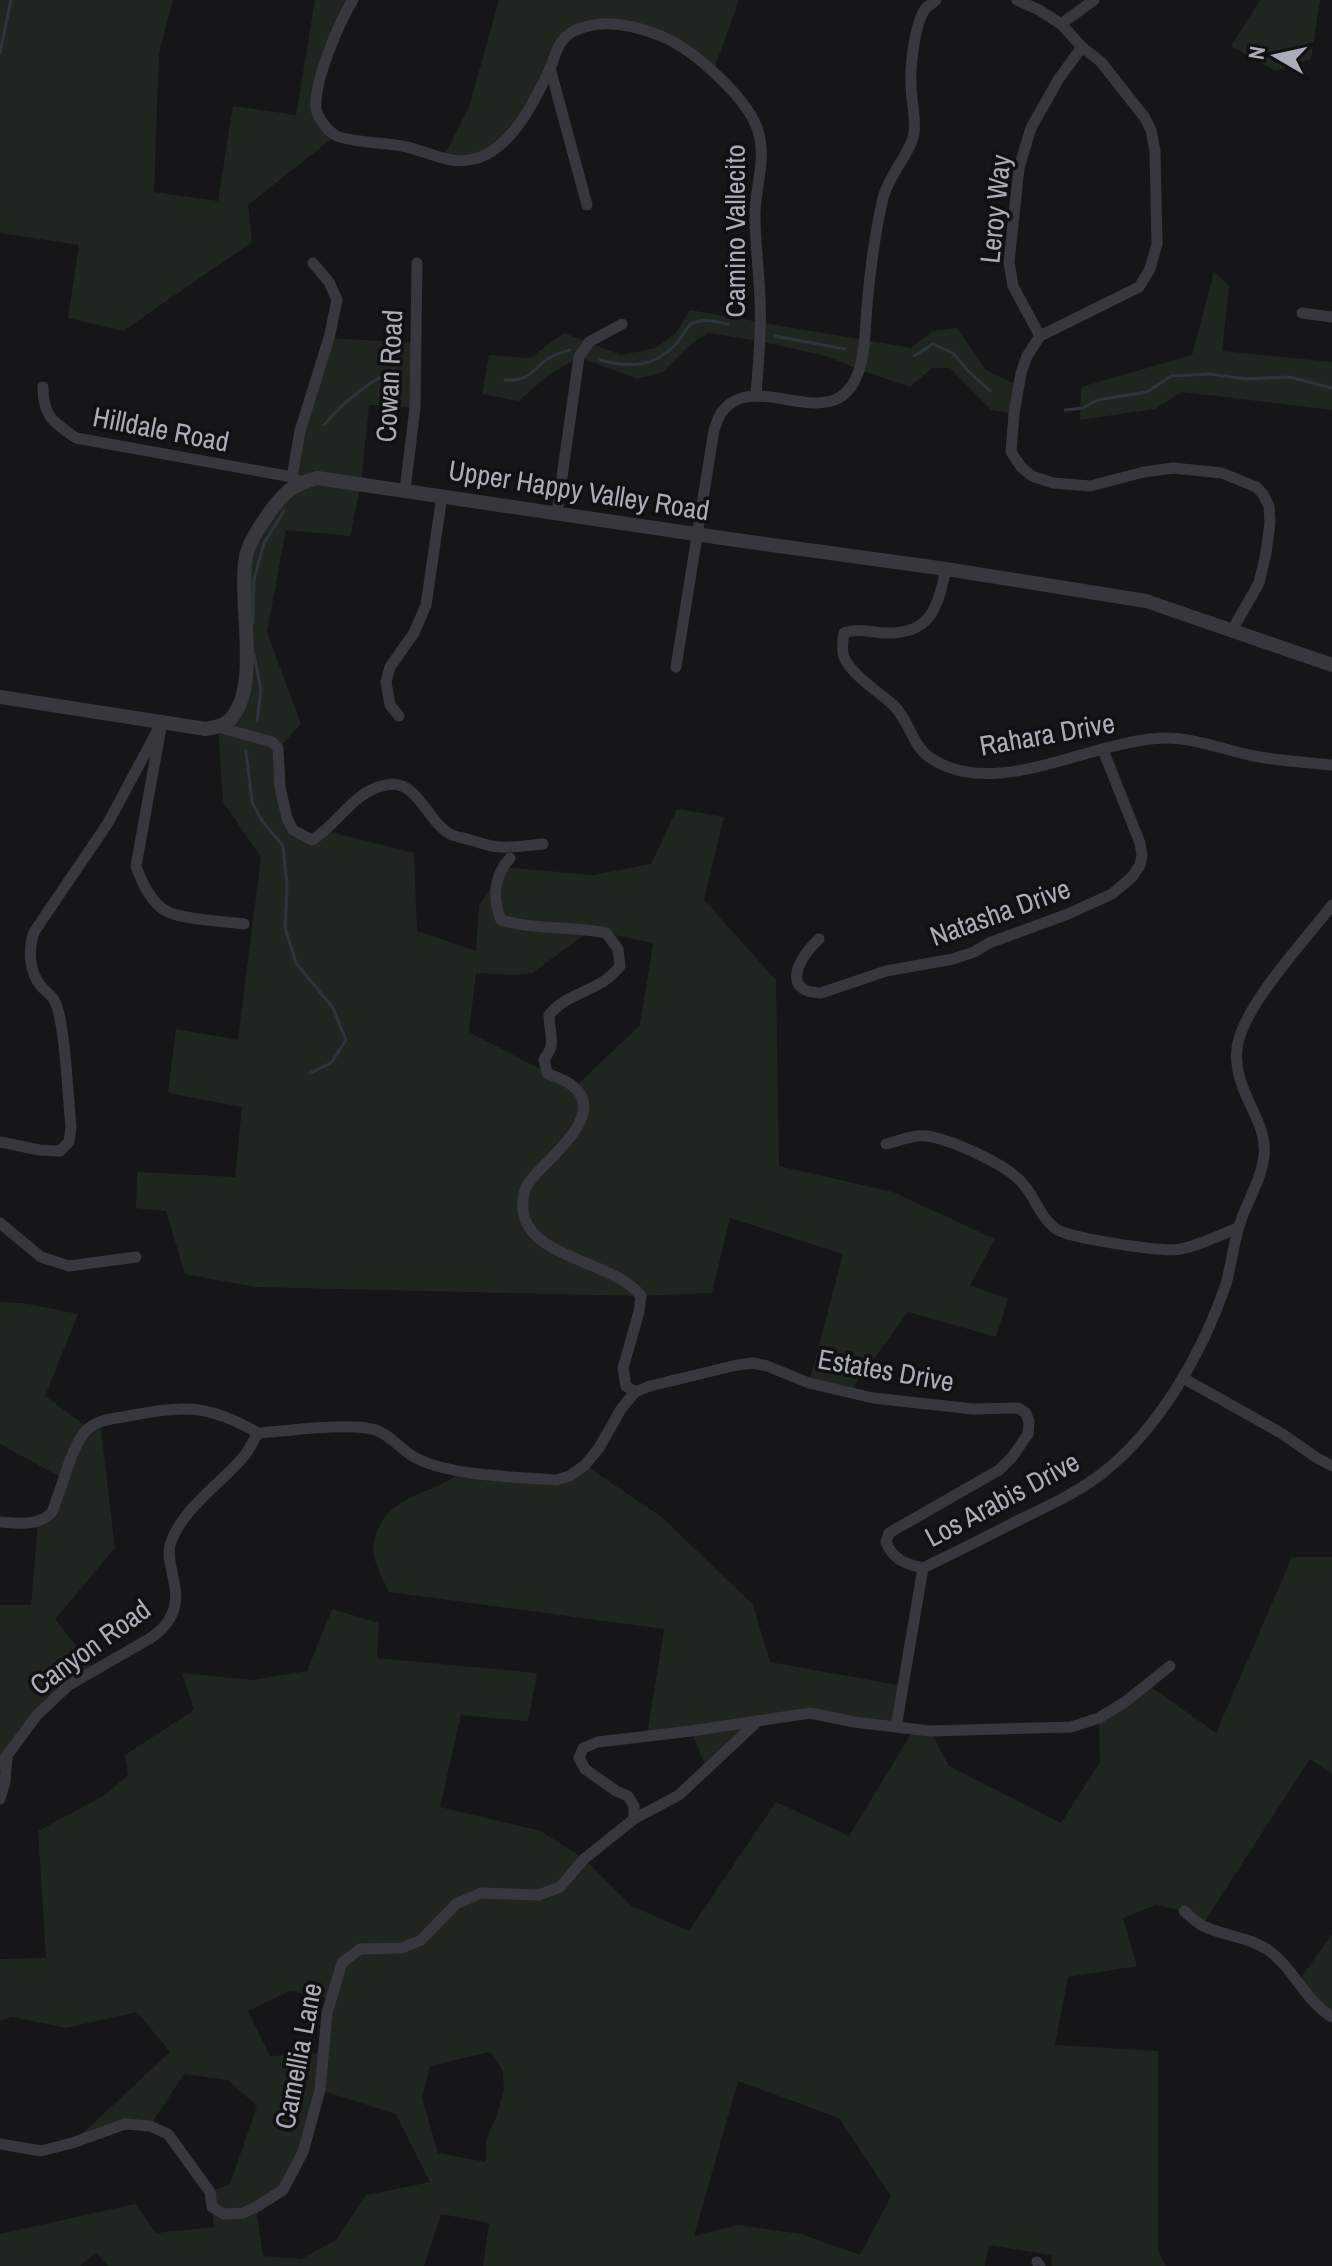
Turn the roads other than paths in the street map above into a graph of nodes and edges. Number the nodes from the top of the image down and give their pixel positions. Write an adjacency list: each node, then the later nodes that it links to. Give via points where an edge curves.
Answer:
1 (353, 0): 7 (street, Camino Vallecito, via 338,27 317,94 316,111 335,136 405,147 442,160 480,157 513,131)
2 (936, 0): 16 (street, via 925,9 918,28 911,85 914,137 883,199 860,370 850,388 827,403)
3 (1017, 0): 5 (street)
4 (1094, 0): 5 (street)
5 (1061, 24): 6 (street)
6 (1082, 47): 14 (street, Leroy Way, via 1031,128 1019,168 1009,262 1013,286); 14 (street, via 1101,62 1151,130 1157,244 1139,287)
7 (550, 68): 8 (street); 16 (street, Camino Vallecito, via 561,40 574,31 609,23 642,28 674,41 745,105 763,148 755,212 761,302)
8 (587, 205)
9 (313, 263): 17 (street, Cowan Road, via 337,300 300,431)
10 (417, 263): 18 (street, Cowan Road, via 415,408)
11 (1302, 313): 12 (street)
12 (1332, 317)
13 (622, 324): 20 (street, via 589,342 579,357)
14 (1040, 336): 23 (street, via 1021,373 1011,452 1032,476 1090,486 1144,472 1194,468 1222,473 1263,494 1270,523 1259,583)
15 (43, 387): 17 (street, Hilldale Road, via 43,406 76,438)
16 (756, 396): 21 (street, via 733,402 720,414)
17 (296, 480): 18 (street, Upper Happy Valley Road); 29 (street, via 250,544 244,589 245,677 232,719)
18 (405, 490): 19 (street, Upper Happy Valley Road)
19 (442, 496): 20 (street, Upper Happy Valley Road); 27 (street, via 426,605 386,682 390,705)
20 (557, 512): 21 (street, Upper Happy Valley Road)
21 (697, 533): 22 (street, Upper Happy Valley Road); 25 (street)
22 (946, 569): 23 (street, Upper Happy Valley Road, via 1146,601); 30 (street, Rahara Drive, via 932,616 917,628 901,633 853,630 844,633 842,647 850,666 895,706 925,754 962,772 987,773)
23 (1231, 632): 24 (street, Upper Happy Valley Road)
24 (1332, 665)
25 (676, 667)
26 (0, 697): 28 (street)
27 (399, 716)
28 (162, 722): 29 (street); 35 (street, via 136,866 141,880 166,911); 37 (street, via 108,823 30,945 32,967 55,1000 60,1018 69,1142 60,1151)
29 (218, 727): 32 (street, via 278,748 287,818 293,830 312,840 367,793 402,784 452,835 499,847)
30 (1103, 750): 31 (street, Rahara Drive, via 1164,738); 36 (street, Natasha Drive, via 1142,855 1132,877 1112,894 953,959 886,971 813,993 796,978 797,965)
31 (1332, 765)
32 (543, 844)
33 (510, 858): 43 (street, via 497,880 501,920 606,933 618,949 620,966 613,976 556,1006 549,1015 553,1035 544,1059 547,1073 575,1087 583,1101 581,1120 565,1146 530,1181 523,1209 539,1240 615,1276 641,1296 623,1368 626,1386)
34 (1332, 905): 40 (street, Los Arabis Drive, via 1270,984 1238,1040 1238,1070 1264,1144 1259,1178)
35 (244, 924)
36 (819, 939)
37 (0, 1142)
38 (886, 1144): 40 (street, via 926,1136 958,1145 1024,1183 1057,1231 1081,1237 1180,1249)
39 (0, 1223): 41 (street, via 41,1257 69,1266)
40 (1238, 1228): 42 (street, Los Arabis Drive, via 1225,1285)
41 (136, 1257)
42 (1183, 1378): 45 (street); 47 (street, Los Arabis Drive, via 1132,1445 1100,1475)
43 (635, 1392): 44 (street, via 585,1465 556,1480 446,1470 414,1458 376,1430); 47 (street, Estates Drive, via 753,1363 873,1398 973,1409 1018,1408 1026,1413 1028,1434 999,1470 889,1533 886,1542 893,1557)
44 (258, 1433): 46 (street, via 218,1413 182,1408 100,1422 84,1433 52,1512 38,1522); 51 (street, Canyon Road, via 246,1454 179,1527 169,1560 177,1596 169,1622 69,1685 37,1715)
45 (1332, 1466)
46 (0, 1522)
47 (923, 1568): 50 (street, Los Arabis Drive)
48 (1170, 1666): 50 (street, via 1125,1702 1071,1727)
49 (759, 1721): 50 (street, via 810,1713); 53 (street, via 679,1795); 53 (street, via 583,1748 579,1758 585,1769 628,1796)
50 (896, 1727)
51 (3, 1760): 52 (street)
52 (0, 1799)
53 (634, 1819): 56 (street, Camellia Lane, via 584,1859 560,1887 539,1895 481,1893 456,1904 421,1940 402,1948 360,1949 342,1963 327,2013 320,2090 303,2152 283,2190 256,2207 224,2214 212,2207 210,2192 168,2134 150,2126 125,2124 41,2151)
54 (1184, 1911): 55 (street, via 1202,1925 1267,1949)
55 (1332, 2017)
56 (0, 2144)

